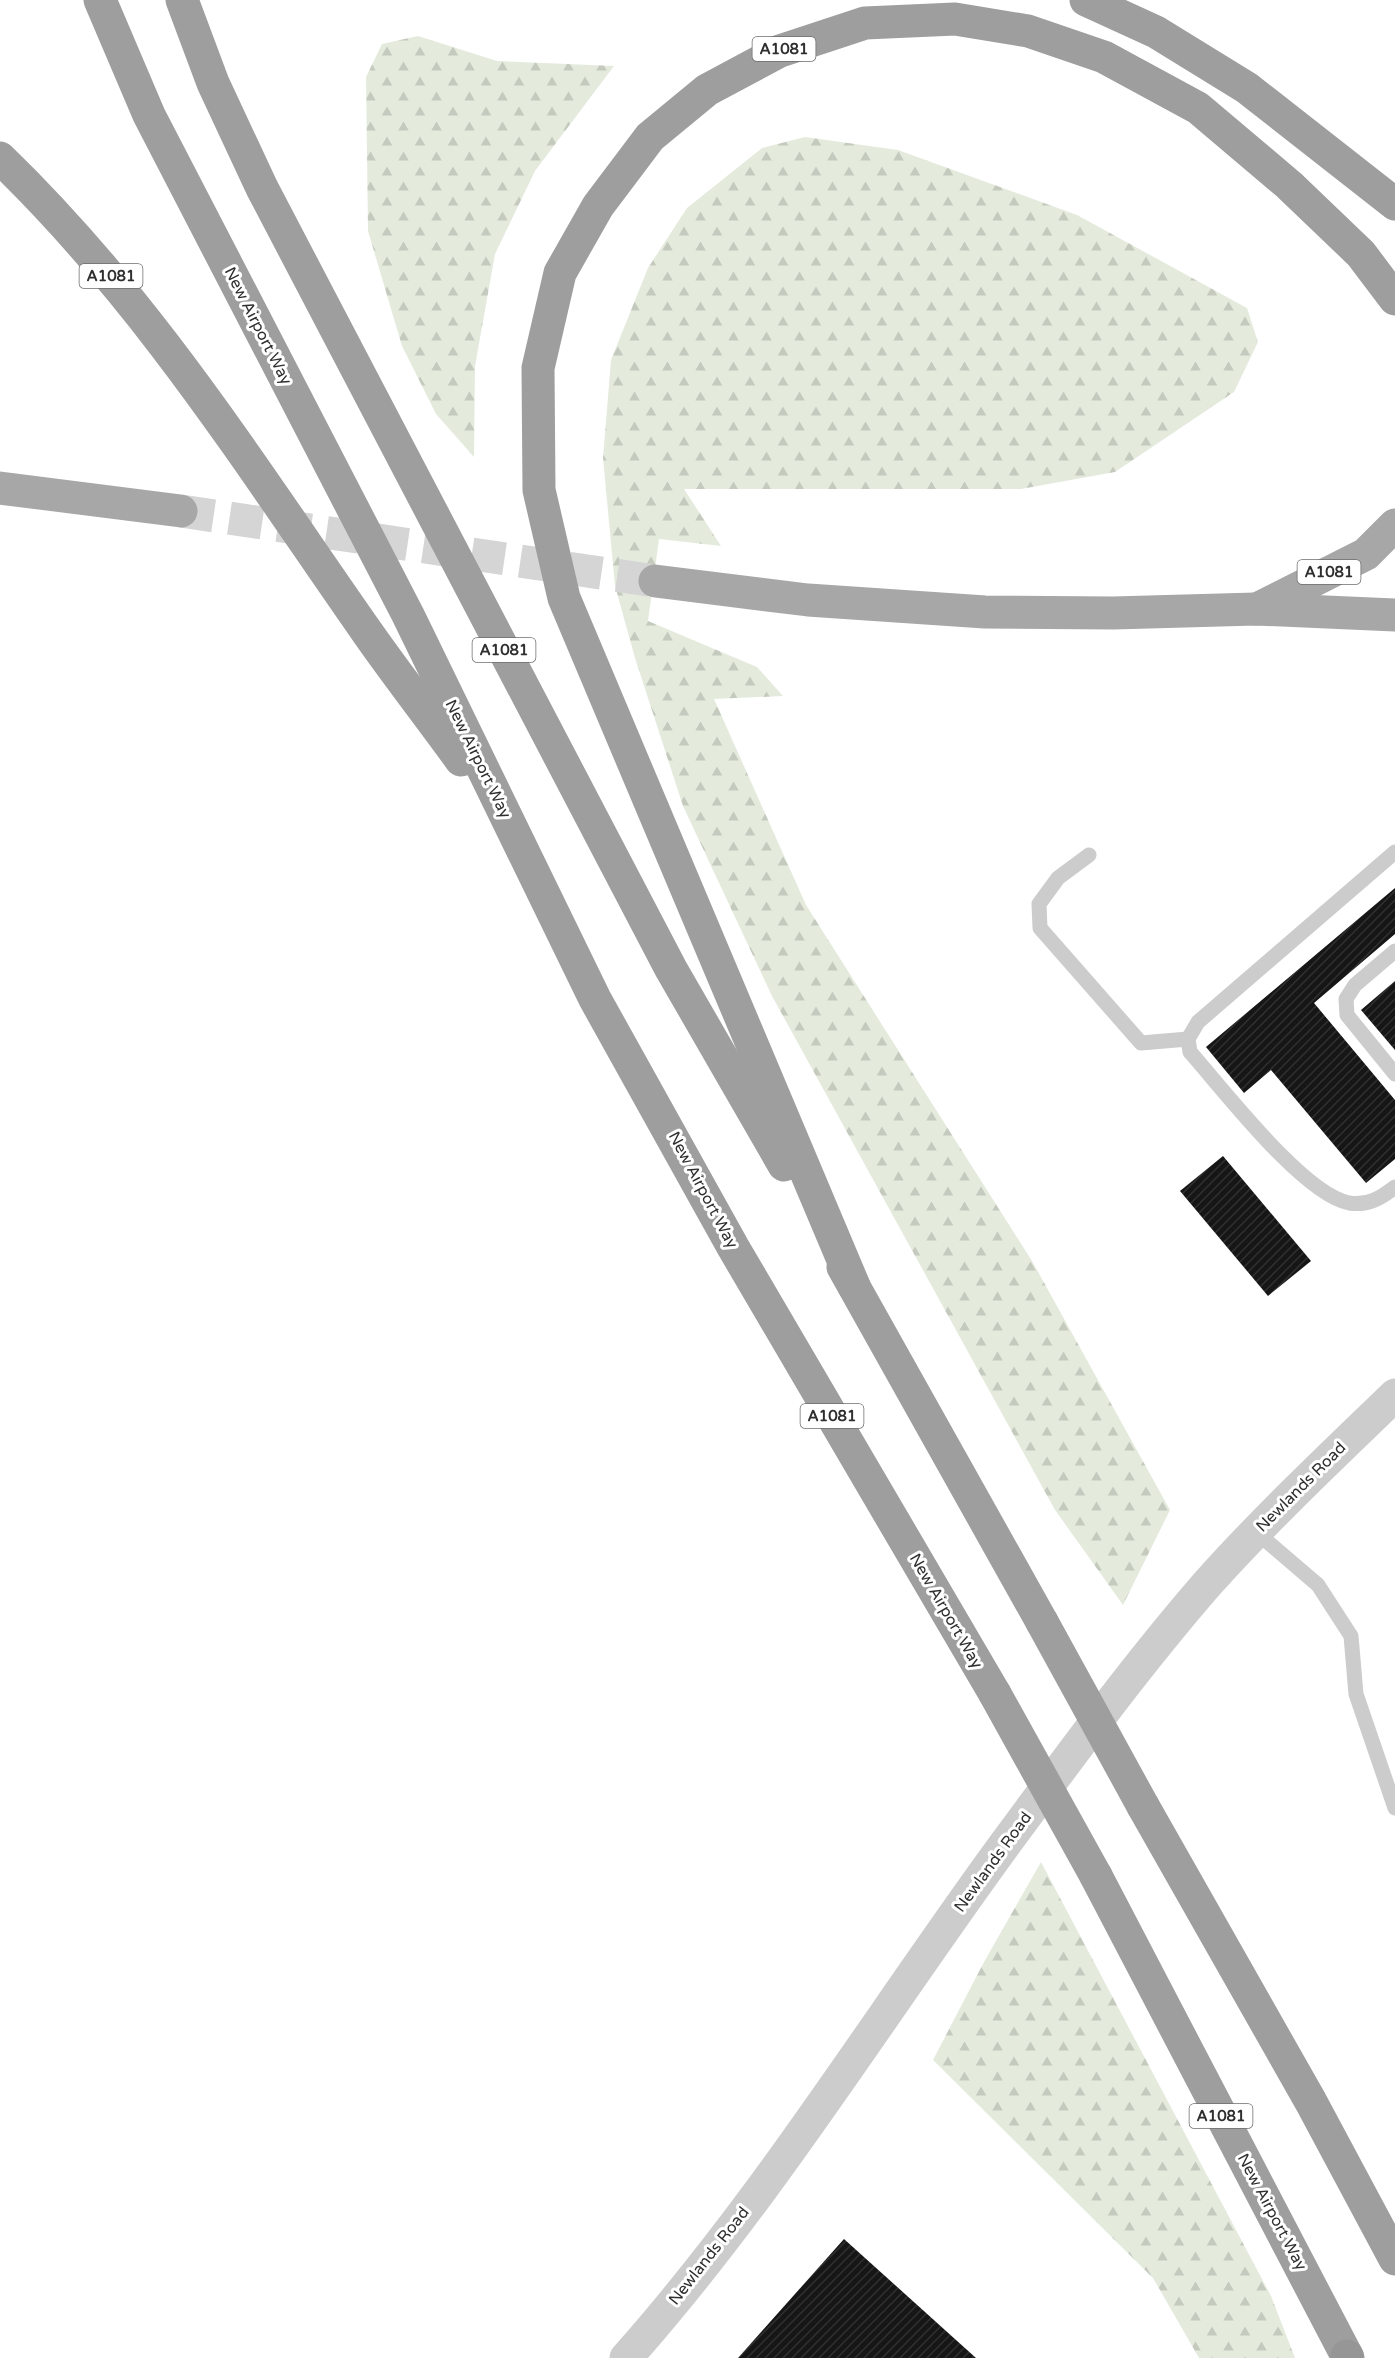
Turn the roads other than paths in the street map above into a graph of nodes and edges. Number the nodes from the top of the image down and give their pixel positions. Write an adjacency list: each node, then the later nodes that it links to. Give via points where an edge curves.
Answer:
1 (100, 0): 13 (highway, New Airport Way / A1081, via 149,115 408,615)
2 (182, 0): 20 (highway, A1081, via 213,83 262,188 671,969)
3 (1086, 0): 5 (highway, via 1156,32 1247,88)
4 (0, 158): 13 (highway, A1081, via 55,211 128,295 211,405 368,634)
5 (1395, 204)
6 (1395, 299): 20 (highway, A1081, via 1353,247 1198,108 1104,57 1028,31 955,19 866,23 780,51 707,90 650,137 598,207 560,273 538,368 540,490 564,598)
7 (0, 488): 8 (main road)
8 (181, 511)
9 (1395, 525): 11 (main road, A1081, via 1366,554)
10 (655, 580): 11 (main road, A1081, via 808,600 985,612)
11 (1256, 609): 12 (main road, A1081)
12 (1395, 615)
13 (510, 826): 25 (highway, New Airport Way / A1081, bridge, via 595,999 733,1247 995,1694 1096,1876)
14 (1395, 852): 17 (lane, via 1198,1022)
15 (1089, 855): 17 (lane, via 1058,878 1039,904 1040,928 1141,1043)
16 (1395, 951): 18 (lane, via 1355,985 1346,999 1347,1015)
17 (1188, 1039): 19 (lane, via 1190,1052 1302,1177 1324,1194 1350,1203 1375,1202)
18 (1395, 1074)
19 (1395, 1187)
20 (854, 1286): 24 (highway, A1081, bridge)
21 (1395, 1395): 22 (street, Newlands Road)
22 (1256, 1532): 23 (lane, via 1318,1585 1351,1636 1356,1694); 26 (street, Newlands Road, via 1133,1674 1004,1845 824,2106 721,2242)
23 (1395, 1808)
24 (1395, 2259)
25 (1347, 2357)
26 (626, 2358)

